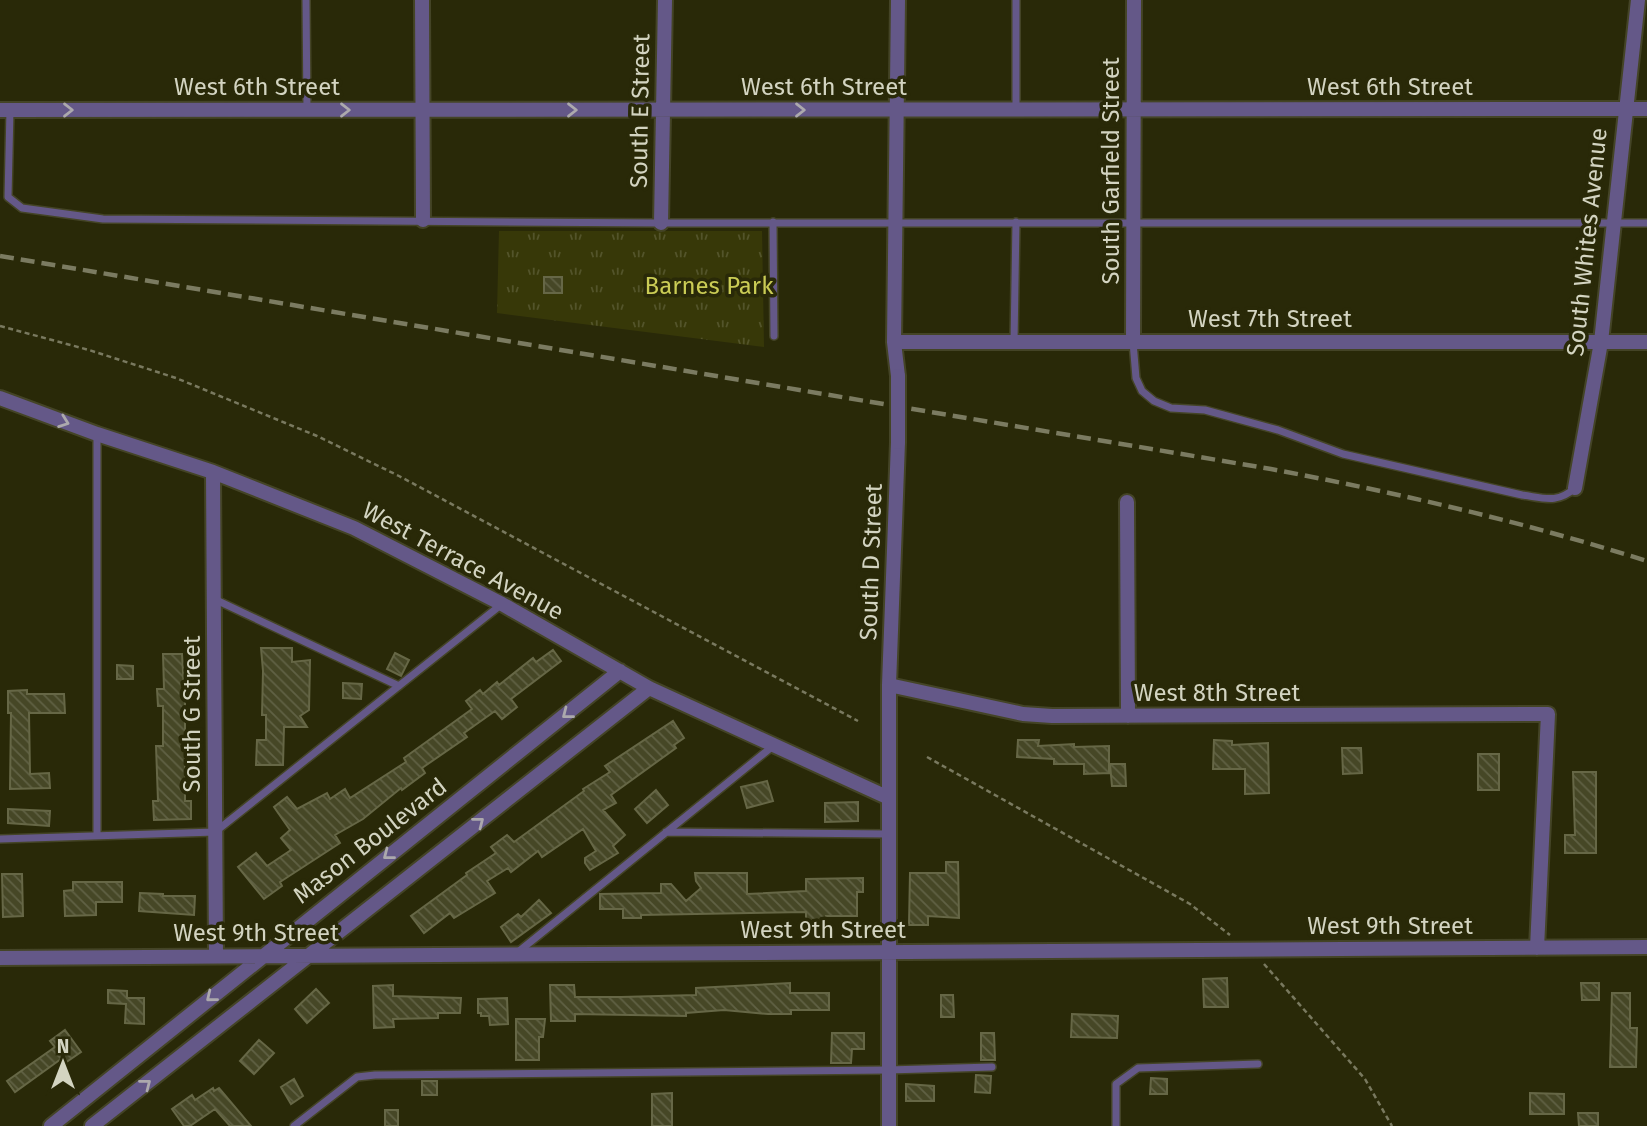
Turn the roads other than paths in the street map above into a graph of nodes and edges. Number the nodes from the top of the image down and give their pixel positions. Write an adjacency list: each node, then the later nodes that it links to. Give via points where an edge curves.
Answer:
1 (306, 0): 11 (lane)
2 (422, 0): 12 (street)
3 (665, 0): 13 (street, South E Street)
4 (898, 0): 14 (street, South D Street)
5 (1016, 0): 15 (lane)
6 (1134, 0): 16 (street, South Garfield Street)
7 (1637, 0): 8 (street, South Whites Avenue)
8 (1624, 109): 9 (street, West 6th Street); 16 (street, West 6th Street); 23 (street, South Whites Avenue)
9 (1647, 109)
10 (5, 110): 11 (street, West 6th Street, one-way to 11); 17 (lane, via 8,197 22,208 103,219)
11 (307, 110): 12 (street, West 6th Street, one-way to 12)
12 (423, 110): 13 (street, West 6th Street, one-way to 13); 17 (street)
13 (664, 110): 14 (street, West 6th Street, one-way to 14); 21 (street, South E Street)
14 (895, 110): 15 (street, West 6th Street); 18 (street, South D Street)
15 (1016, 110): 16 (street, West 6th Street)
16 (1134, 110): 22 (street, South Garfield Street)
17 (423, 220): 21 (lane)
18 (894, 221): 19 (lane); 20 (lane); 26 (street, South D Street)
19 (773, 222): 21 (lane); 25 (lane)
20 (1016, 222): 22 (lane); 27 (lane)
21 (661, 223)
22 (1134, 223): 23 (lane); 28 (street, South Garfield Street)
23 (1613, 223): 24 (lane); 29 (street, South Whites Avenue)
24 (1647, 223)
25 (774, 336)
26 (894, 342): 27 (street, West 7th Street); 39 (street, South D Street, bridge, via 898,442)
27 (1014, 342): 28 (street, West 7th Street)
28 (1133, 342): 29 (street, West 7th Street); 34 (lane, via 1136,378 1142,391 1171,408 1205,410 1343,454 1522,495 1565,497)
29 (1601, 342): 30 (street, West 7th Street); 34 (street, South Whites Avenue)
30 (1647, 342)
31 (0, 398): 32 (street, West Terrace Avenue, one-way to 32)
32 (97, 434): 33 (street, West Terrace Avenue); 48 (lane)
33 (213, 472): 36 (street, South G Street); 37 (street, West Terrace Avenue, via 354,528)
34 (1575, 488)
35 (1127, 502): 42 (street)
36 (214, 599): 40 (lane); 45 (street, South G Street)
37 (502, 604): 38 (street, West Terrace Avenue); 40 (lane)
38 (620, 671): 41 (street, West Terrace Avenue); 55 (street, Mason Boulevard, one-way to 55)
39 (889, 685): 42 (street, West 8th Street, via 1023,713); 44 (street, South D Street)
40 (399, 686): 45 (lane)
41 (649, 688): 43 (street, West Terrace Avenue); 56 (street, one-way to 41)
42 (1128, 716): 51 (street, West 8th Street, via 1548,714)
43 (773, 746): 44 (street, West Terrace Avenue); 46 (lane)
44 (890, 798): 47 (street, South D Street)
45 (215, 832): 48 (lane); 54 (street, South G Street)
46 (665, 832): 47 (lane); 53 (lane)
47 (890, 834): 52 (street, South D Street)
48 (97, 836): 49 (lane)
49 (0, 839)
50 (1647, 947): 51 (street, West 9th Street)
51 (1537, 948): 52 (street, West 9th Street)
52 (888, 952): 53 (street, West 9th Street); 60 (street, South D Street)
53 (515, 955): 56 (street, West 9th Street)
54 (216, 956): 55 (street, West 9th Street); 57 (street, West 9th Street)
55 (261, 956): 56 (street, West 9th Street); 61 (street, Mason Boulevard, one-way to 61)
56 (308, 956): 62 (street, one-way to 56)
57 (0, 958)
58 (1258, 1064): 65 (lane, via 1138,1068 1116,1084)
59 (992, 1067): 60 (lane)
60 (888, 1070): 63 (lane, via 375,1075 357,1077); 64 (street, South D Street)
61 (51, 1126)
62 (92, 1126)
63 (294, 1126)
64 (889, 1126)
65 (1116, 1126)

